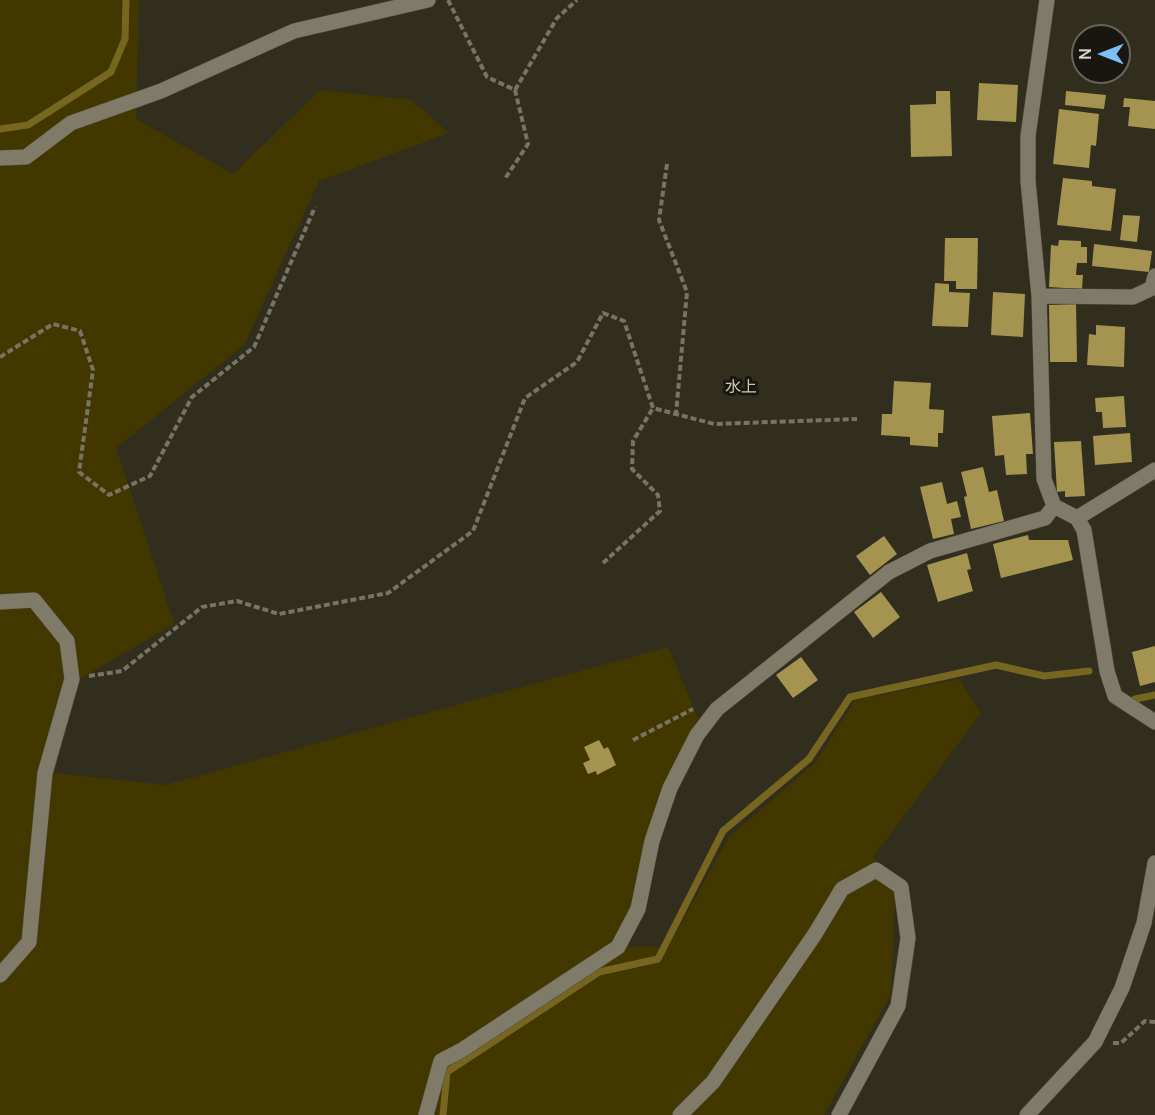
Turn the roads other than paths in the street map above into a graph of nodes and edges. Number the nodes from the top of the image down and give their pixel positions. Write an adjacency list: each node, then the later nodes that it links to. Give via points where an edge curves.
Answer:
1 (428, 0): 3 (street, via 294,31 161,91 71,123 26,157)
2 (1047, 0): 5 (street, via 1028,135 1028,181)
3 (0, 158)
4 (1155, 276): 5 (street, via 1152,288 1133,297)
5 (1039, 296): 7 (street, via 1044,479)
6 (1155, 470): 8 (street)
7 (1054, 506): 8 (street); 13 (street, via 1046,518 930,551 889,572 717,709 697,735 670,788 652,841 639,909 618,947 441,1061)
8 (1077, 518): 10 (street, via 1084,530 1107,671 1115,696)
9 (0, 602): 12 (street, via 34,600 67,641 72,679 45,773 29,942)
10 (1155, 722)
11 (1155, 863): 16 (street, via 1144,923 1122,988 1095,1042)
12 (0, 975)
13 (426, 1115)
14 (680, 1115): 15 (street, via 713,1082 842,889 876,870 901,887 908,938 898,1005)
15 (838, 1115)
16 (1027, 1115)

